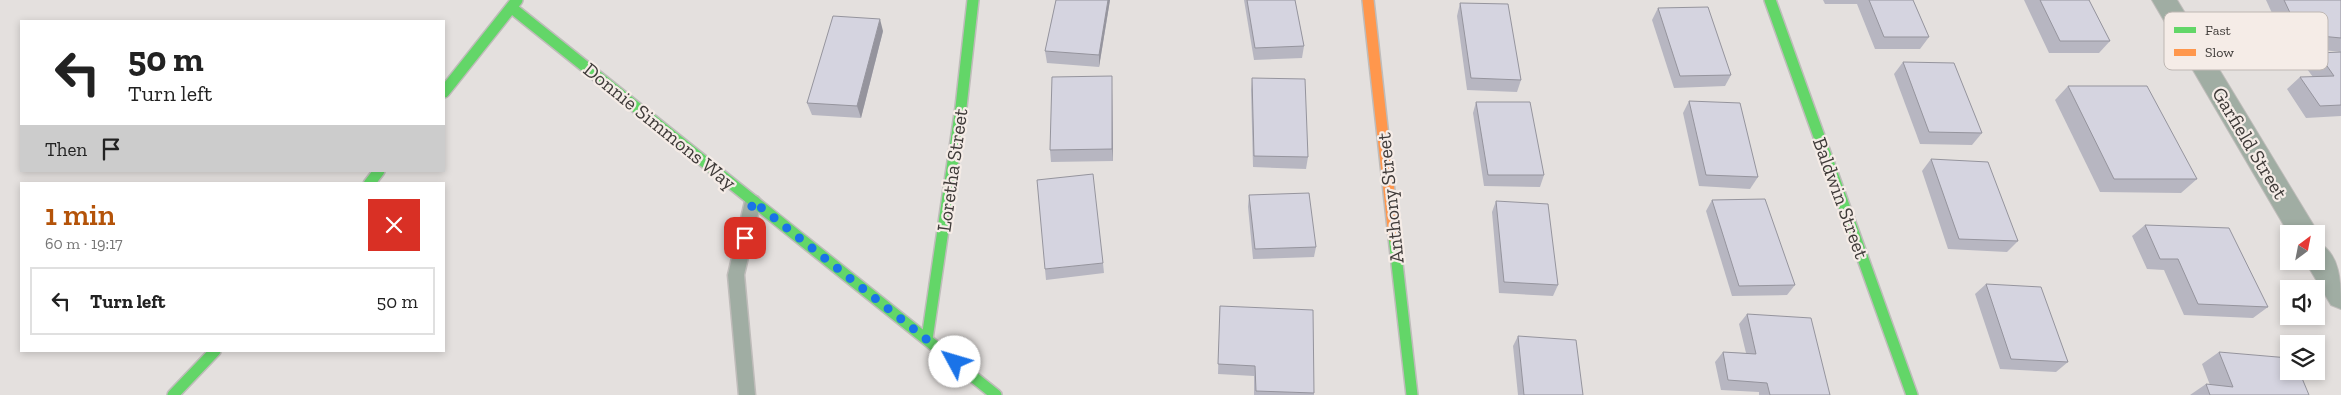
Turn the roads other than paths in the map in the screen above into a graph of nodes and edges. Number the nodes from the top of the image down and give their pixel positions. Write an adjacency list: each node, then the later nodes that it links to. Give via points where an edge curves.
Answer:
1 (973, 0): 15 (street, Loretha Street)
2 (1368, 0): 20 (street, Anthony Street)
3 (1770, 0): 21 (street, Baldwin Street)
4 (2164, 0): 6 (street, Garfield Street)
5 (515, 4): 8 (street); 11 (street, Donnie Simmons Way)
6 (2171, 12)
7 (2206, 70): 12 (street, Garfield Street)
8 (445, 91)
9 (378, 172): 10 (street)
10 (371, 182)
11 (753, 201): 15 (street, Donnie Simmons Way); 18 (lane, via 736,275)
12 (2299, 225)
13 (2325, 269): 14 (street)
14 (2341, 296)
15 (927, 339): 19 (street, Donnie Simmons Way)
16 (214, 352): 17 (street)
17 (173, 395)
18 (747, 395)
19 (996, 395)
20 (1412, 395)
21 (1912, 395)

